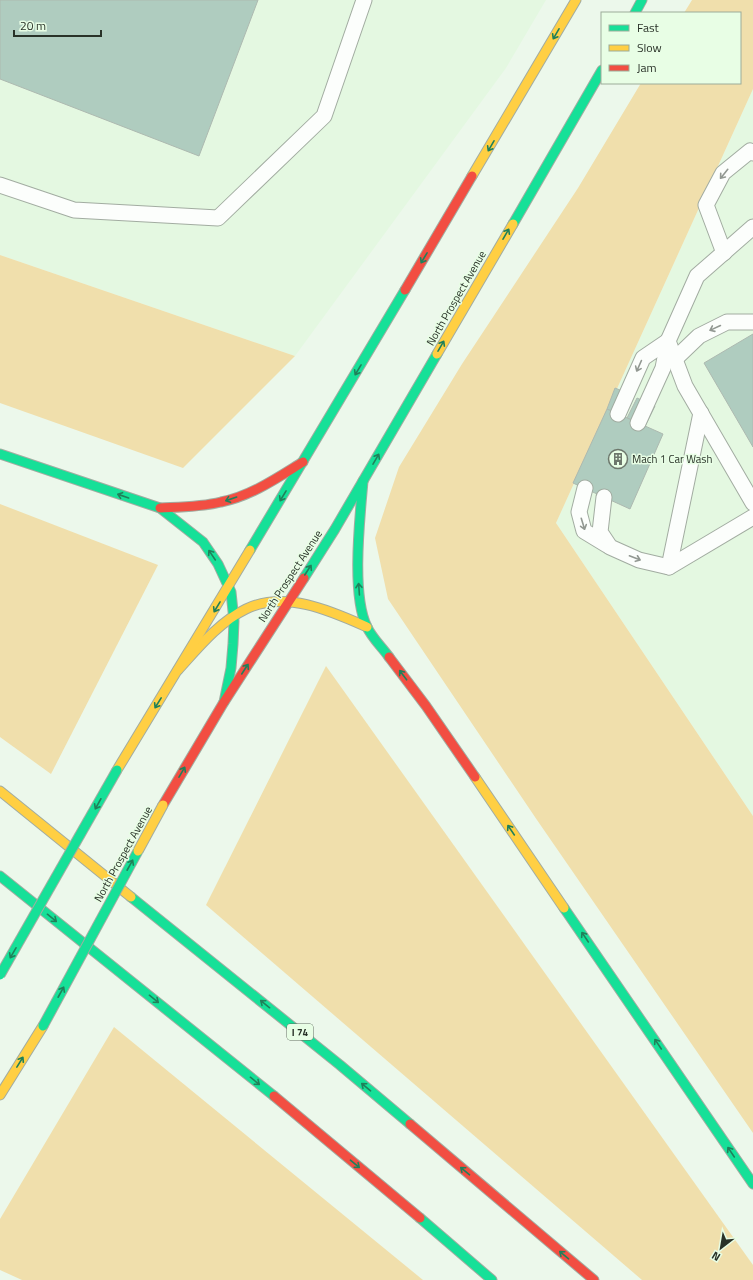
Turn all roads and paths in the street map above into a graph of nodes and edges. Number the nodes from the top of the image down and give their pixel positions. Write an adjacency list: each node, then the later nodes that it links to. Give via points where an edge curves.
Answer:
1 (364, 0): 7 (lane, via 324,116 218,218 74,210)
2 (576, 0): 17 (main road, one-way to 17)
3 (642, 0): 4 (main road)
4 (636, 12)
5 (601, 72): 18 (main road, North Prospect Avenue, one-way to 5)
6 (753, 153): 9 (lane, one-way to 9, via 750,151 723,173 706,205)
7 (0, 185)
8 (753, 227): 9 (lane)
9 (724, 253): 11 (lane, via 697,276)
10 (753, 322): 12 (lane, one-way to 12, via 727,322 699,336)
11 (668, 342): 12 (lane); 14 (lane, one-way to 14, via 643,358); 15 (lane, via 663,368)
12 (675, 359): 13 (lane, via 685,386)
13 (701, 413): 21 (lane); 25 (lane)
14 (618, 414)
15 (638, 423)
16 (0, 454): 22 (main road, one-way to 16)
17 (304, 462): 22 (main road, one-way to 22, via 261,487 229,500 204,506); 26 (main road, one-way to 26)
18 (363, 481): 27 (main road, North Prospect Avenue, one-way to 18); 29 (main road, one-way to 18, via 360,604 358,548)
19 (585, 488): 24 (lane, one-way to 24, via 579,512 584,531)
20 (604, 497): 24 (lane, via 600,532)
21 (753, 503)
22 (160, 508): 26 (main road, one-way to 22, via 218,564 203,542)
23 (753, 517): 25 (lane)
24 (610, 547): 25 (lane, one-way to 25, via 639,560)
25 (669, 567)
26 (229, 588): 28 (main road); 30 (main road, one-way to 30)
27 (287, 603): 28 (main road, via 271,602 248,608); 29 (main road, via 300,603); 31 (main road, North Prospect Avenue, one-way to 27)
28 (234, 617): 30 (main road, via 206,640); 31 (main road, via 231,668)
29 (367, 627): 36 (main road, one-way to 29, via 426,706)
30 (178, 670): 34 (main road, one-way to 34, bridge, via 117,770)
31 (224, 702): 35 (main road, North Prospect Avenue, one-way to 31, bridge, via 43,1026 163,805)
32 (0, 791): 38 (main road, I 74, one-way to 32, via 340,1065)
33 (0, 876): 37 (main road, one-way to 37, via 325,1138)
34 (0, 975)
35 (0, 1095)
36 (753, 1184)
37 (492, 1280)
38 (594, 1280)

